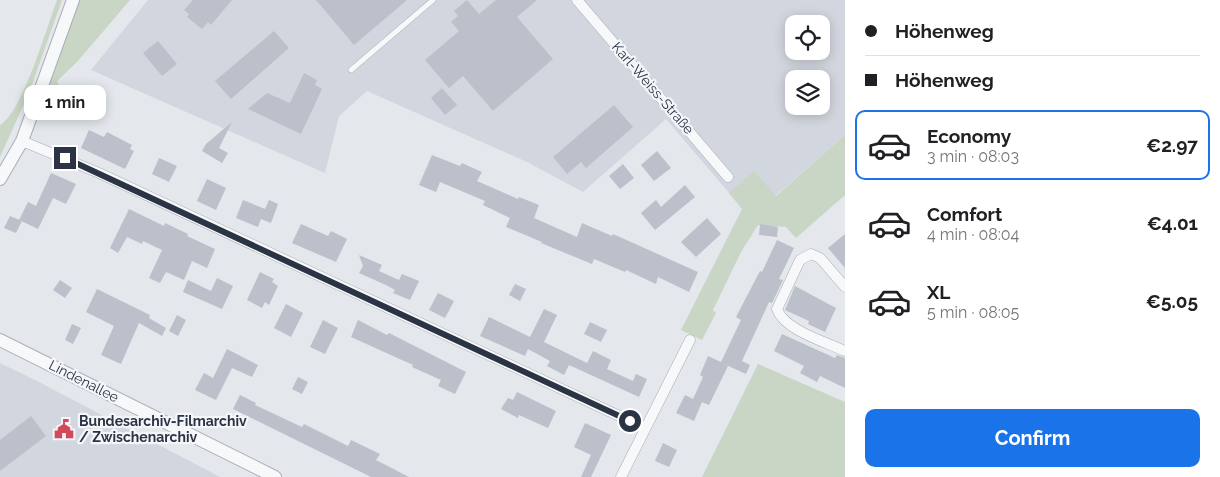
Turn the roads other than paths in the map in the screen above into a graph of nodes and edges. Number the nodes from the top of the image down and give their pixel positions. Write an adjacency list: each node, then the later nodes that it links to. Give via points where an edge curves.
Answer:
1 (73, 0): 5 (street)
2 (432, 0): 4 (lane)
3 (577, 0): 6 (street, Karl-Weiss-Straße)
4 (351, 70)
5 (22, 141): 7 (street); 12 (street, via 99,173)
6 (728, 177)
7 (0, 180)
8 (845, 287): 11 (street, via 820,258 811,254 800,260 777,310 788,325)
9 (0, 340): 13 (street, Lindenallee)
10 (690, 340): 12 (street)
11 (845, 351)
12 (645, 428): 14 (street)
13 (275, 477)
14 (621, 477)

